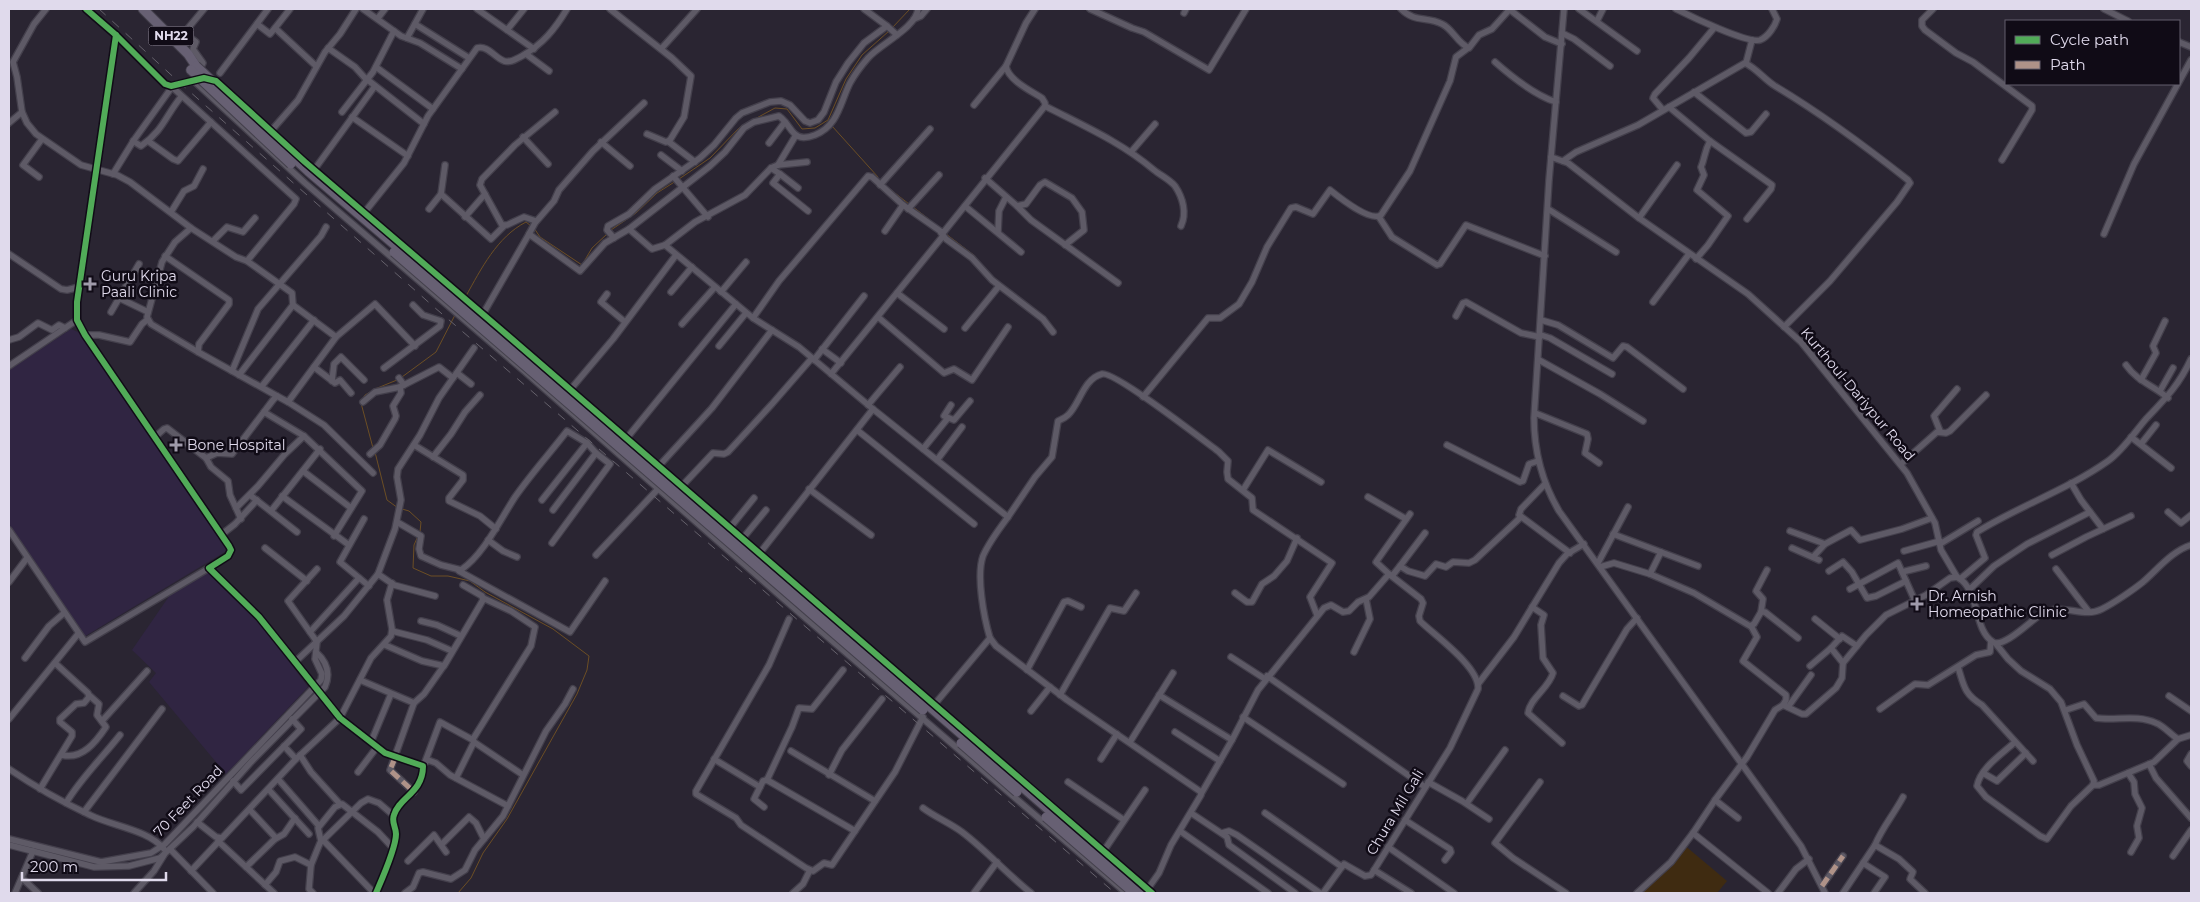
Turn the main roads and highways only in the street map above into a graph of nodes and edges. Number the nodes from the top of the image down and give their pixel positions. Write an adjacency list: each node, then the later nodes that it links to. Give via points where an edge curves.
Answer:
1 (143, 9): 2 (highway, NH22, via 188,54)
2 (193, 68): 3 (highway, NH22, bridge, via 308,171); 4 (highway, NH22, bridge, via 264,141)
3 (1148, 892)
4 (1134, 893)

